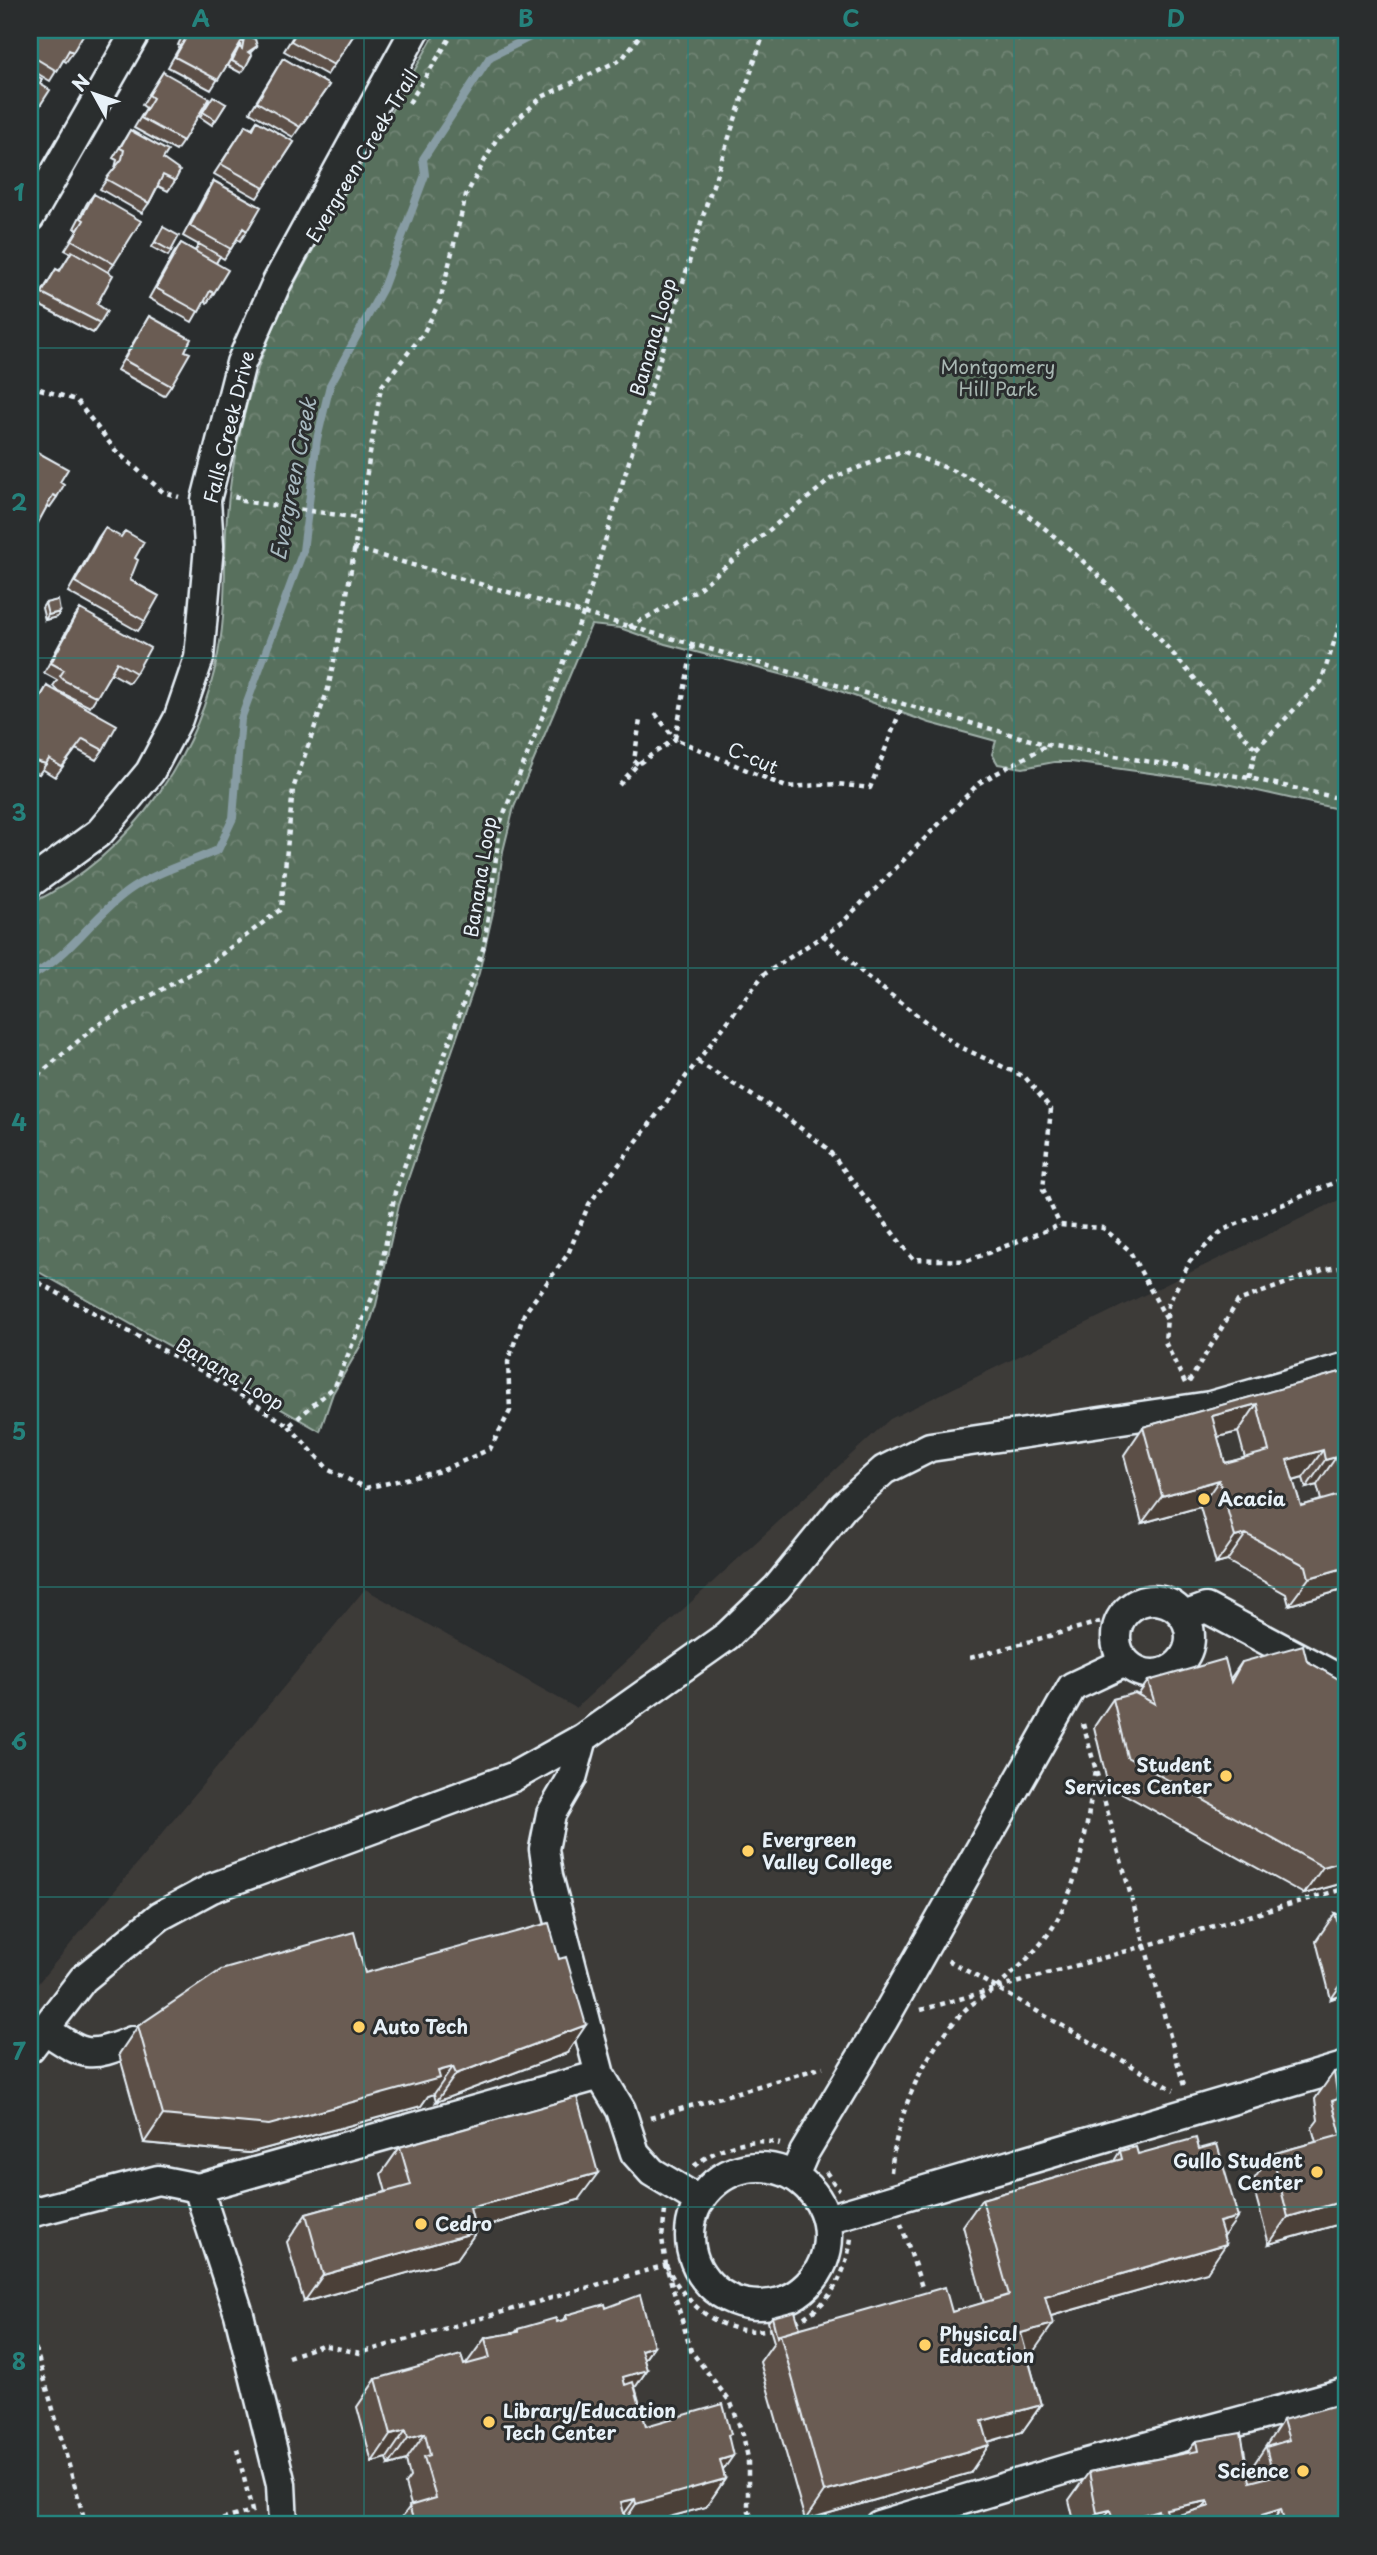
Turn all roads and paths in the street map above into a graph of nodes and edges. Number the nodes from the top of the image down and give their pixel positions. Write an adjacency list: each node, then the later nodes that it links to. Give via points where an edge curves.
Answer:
1 (137, 30): 7 (street)
2 (415, 30): 27 (street, Falls Creek Drive, via 277,282 241,363 206,500 209,546 199,658 178,719 150,772 100,832)
3 (455, 30): 6 (path, Evergreen Creek Trail)
4 (644, 30): 11 (path, via 622,59 541,97 497,138 466,195 440,301 423,334 381,387)
5 (765, 30): 14 (path, Banana Loop, via 706,206)
6 (404, 110)
7 (30, 217)
8 (30, 386): 10 (path, via 76,400 116,452 163,492)
9 (238, 486): 11 (path, via 236,500)
10 (179, 497)
11 (358, 518): 12 (path)
12 (354, 548): 14 (path); 30 (path, via 328,689 293,789 281,909 210,963 97,1025)
13 (1347, 594): 22 (path, via 1321,682)
14 (583, 614): 15 (path); 37 (path, Banana Loop, via 501,821 484,946 395,1192 379,1281 335,1386)
15 (629, 627): 16 (path); 22 (path, via 697,590 832,478 902,451 979,484 1060,542 1152,631)
16 (693, 645): 17 (path); 20 (path)
17 (903, 704): 20 (path, C-cut, via 870,788 838,784 786,787); 21 (path)
18 (654, 712): 20 (path)
19 (640, 720): 23 (path, via 634,761)
20 (675, 739): 23 (path)
21 (1048, 745): 24 (path); 28 (path, via 979,783 842,923)
22 (1256, 748): 24 (path)
23 (638, 764): 25 (path)
24 (1249, 778): 26 (path)
25 (619, 785)
26 (1347, 800)
27 (30, 883)
28 (823, 935): 29 (path, via 762,975); 32 (path, via 866,976 956,1045 1025,1077 1034,1088 1051,1109 1044,1189)
29 (698, 1062): 32 (path, via 827,1148 913,1259 967,1261); 37 (path, via 589,1204 568,1254 524,1314 508,1362 510,1411 490,1449 441,1471 366,1488 329,1470)
30 (30, 1082)
31 (1347, 1177): 35 (path, via 1223,1230 1190,1261 1168,1305)
32 (1060, 1225): 35 (path, via 1103,1228 1129,1250)
33 (1347, 1266): 35 (path, via 1325,1269 1238,1301 1187,1387 1165,1342)
34 (30, 1278): 37 (path, Banana Loop, via 211,1376)
35 (1167, 1320)
36 (1347, 1367): 44 (street, via 1210,1406 930,1447 884,1470 844,1506 778,1588 727,1636)
37 (289, 1426)
38 (1121, 1616): 39 (street, via 1140,1601 1153,1599 1176,1607); 40 (path); 41 (street, via 1115,1640)
39 (1184, 1616): 41 (street, via 1190,1640 1180,1663 1158,1674 1146,1674); 42 (street, via 1206,1608)
40 (970, 1658)
41 (1125, 1662): 43 (street)
42 (1347, 1683)
43 (1072, 1687): 45 (path); 48 (street)
44 (583, 1738): 51 (street, via 513,1777 212,1888 160,1916 83,1979); 55 (street, via 572,1778 551,1814 544,1849)
45 (1095, 1769): 47 (path); 49 (path, via 1081,1862 1069,1896 1052,1929)
46 (1347, 1888): 47 (path)
47 (1144, 1946): 49 (path); 57 (path)
48 (925, 1947): 49 (path); 50 (street)
49 (996, 1988): 50 (path); 56 (path); 61 (path, via 966,2009 920,2073 894,2144)
50 (883, 2021): 53 (street)
51 (37, 2038): 52 (street, via 97,2055)
52 (132, 2041)
53 (862, 2056): 58 (path); 59 (street)
54 (1347, 2066): 61 (street)
55 (600, 2075): 58 (street); 60 (street)
56 (1175, 2090)
57 (1187, 2097)
58 (626, 2125): 62 (street, via 635,2153 652,2172)
59 (799, 2165): 62 (street, via 753,2167 723,2178); 64 (street, via 815,2194); 64 (path, via 832,2178)
60 (198, 2188): 63 (street, via 158,2180); 73 (street, via 239,2314 281,2484)
61 (893, 2199): 64 (street); 66 (path)
62 (700, 2201): 64 (street, via 691,2224 691,2249 699,2272 715,2291 737,2302 762,2306 786,2301 807,2287 822,2267)
63 (30, 2213)
64 (838, 2216): 65 (path, via 852,2237 838,2285 820,2306 798,2321 772,2330 745,2330 719,2323 696,2309 678,2290)
65 (666, 2265): 68 (path, via 360,2353 322,2345); 74 (path, via 691,2351 731,2403 743,2435 748,2510)
66 (923, 2290)
67 (30, 2329): 71 (path)
68 (288, 2357)
69 (1347, 2392): 75 (street)
70 (236, 2445): 72 (path, via 252,2511)
71 (86, 2525)
72 (203, 2525)
73 (283, 2525)
74 (756, 2525)
75 (878, 2525)

